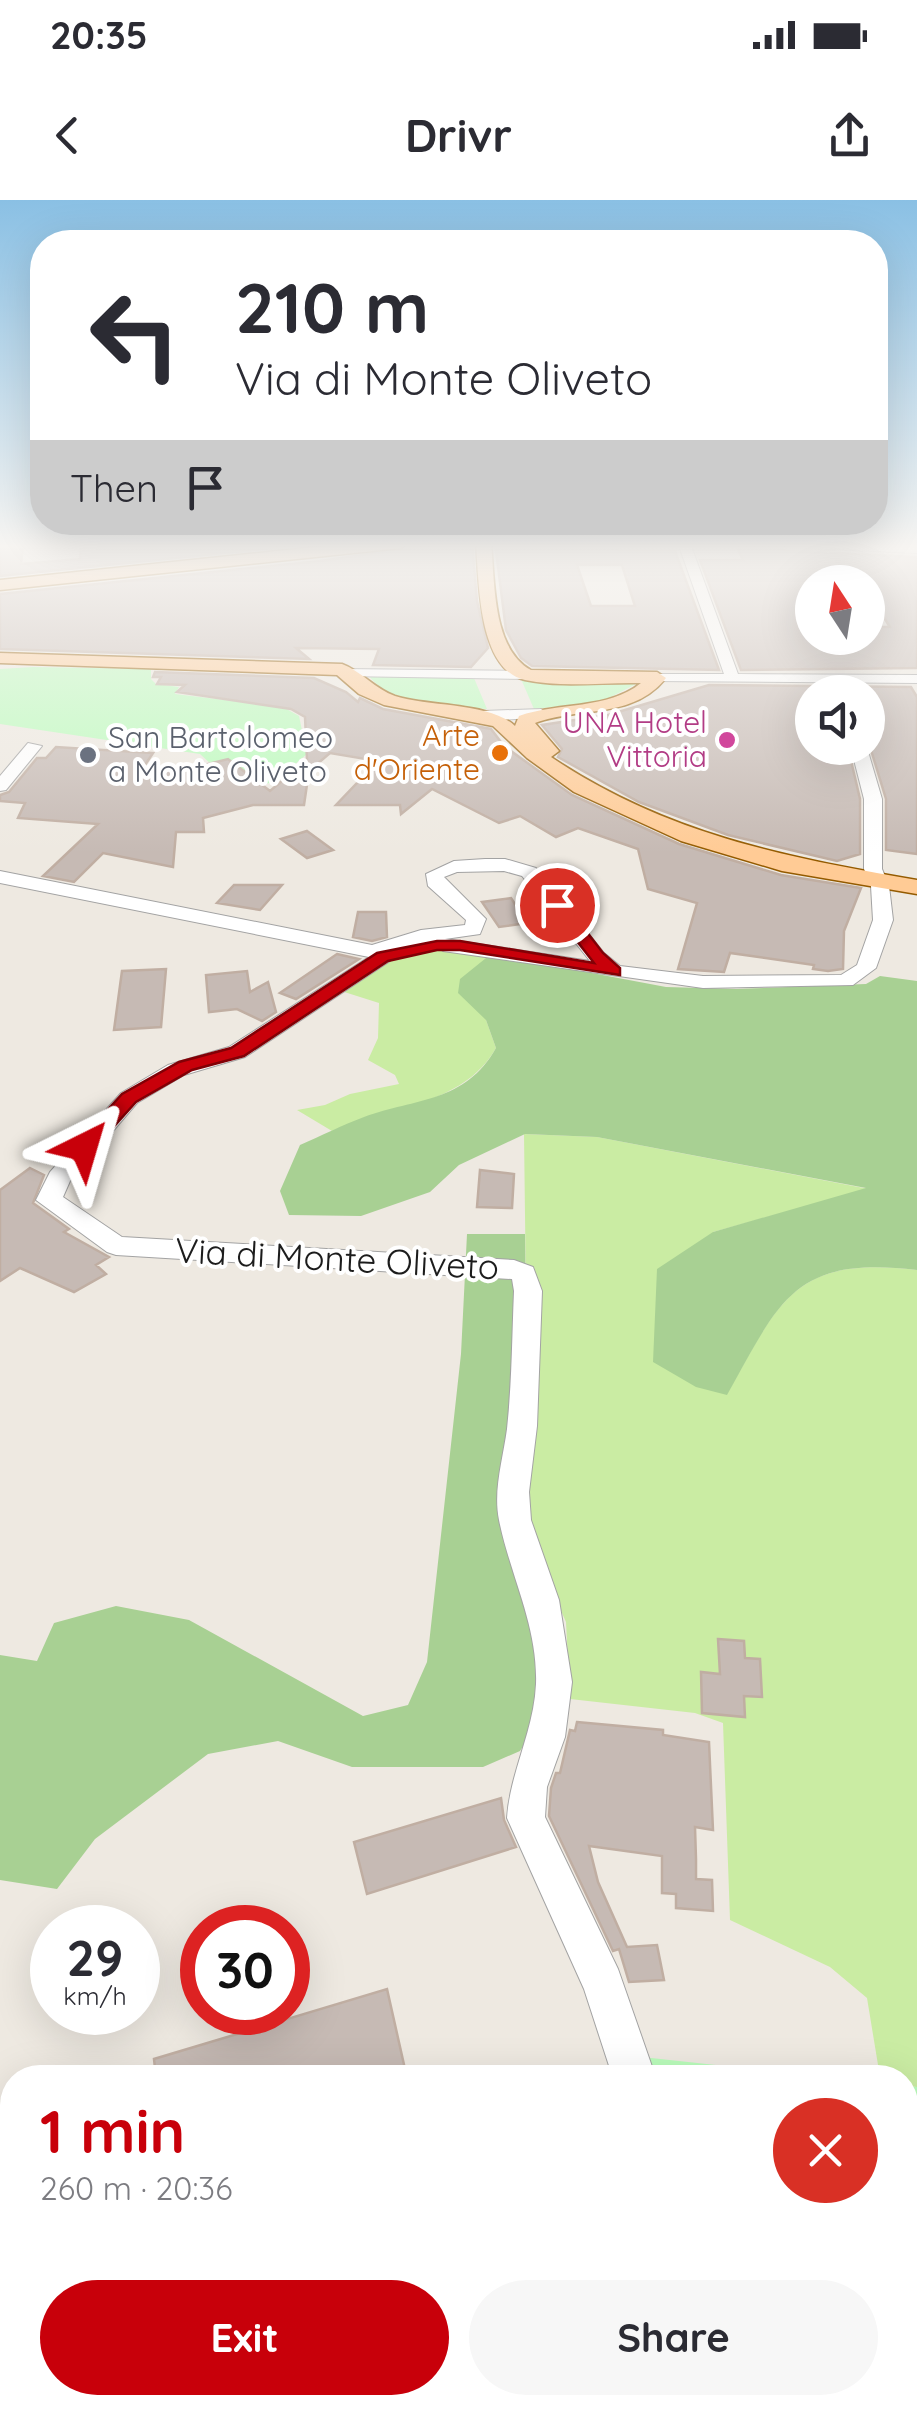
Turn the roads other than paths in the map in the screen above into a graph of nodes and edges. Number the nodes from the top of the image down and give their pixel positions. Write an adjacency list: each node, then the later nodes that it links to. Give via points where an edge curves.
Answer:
1 (498, 646): 5 (main road)
2 (721, 646): 7 (street)
3 (1, 658): 4 (main road)
4 (346, 672): 5 (street); 12 (main road, via 391,701)
5 (527, 675): 6 (main road)
6 (657, 678): 7 (street); 11 (main road, via 630,700)
7 (733, 679): 10 (street)
8 (917, 679): 9 (street)
9 (885, 682)
10 (795, 683)
11 (541, 714): 12 (street); 17 (main road, via 524,723 537,741 626,799 736,840)
12 (483, 716): 17 (main road, via 504,724 571,780 648,820 742,854)
13 (34, 746): 15 (street)
14 (864, 765): 17 (street, Via di Monte Oliveto, via 873,799)
15 (0, 786)
16 (917, 874): 17 (main road)
17 (876, 875): 19 (main road); 21 (street, Via di Monte Oliveto, via 883,920 857,978 704,982)
18 (0, 877): 20 (street, Via di Monte Oliveto)
19 (917, 887)
20 (378, 954): 21 (street, Via di Monte Oliveto, via 460,946); 21 (street, Via di Monte Oliveto, via 421,936 473,930 476,919 434,874 454,866 506,865 537,878); 22 (street, Via di Monte Oliveto, via 237,1052 176,1070 129,1098 59,1178 49,1200 116,1246 524,1274 514,1520 542,1600 554,1682 548,1737 528,1788 526,1818 603,1984)
21 (614, 971)
22 (631, 2065)

